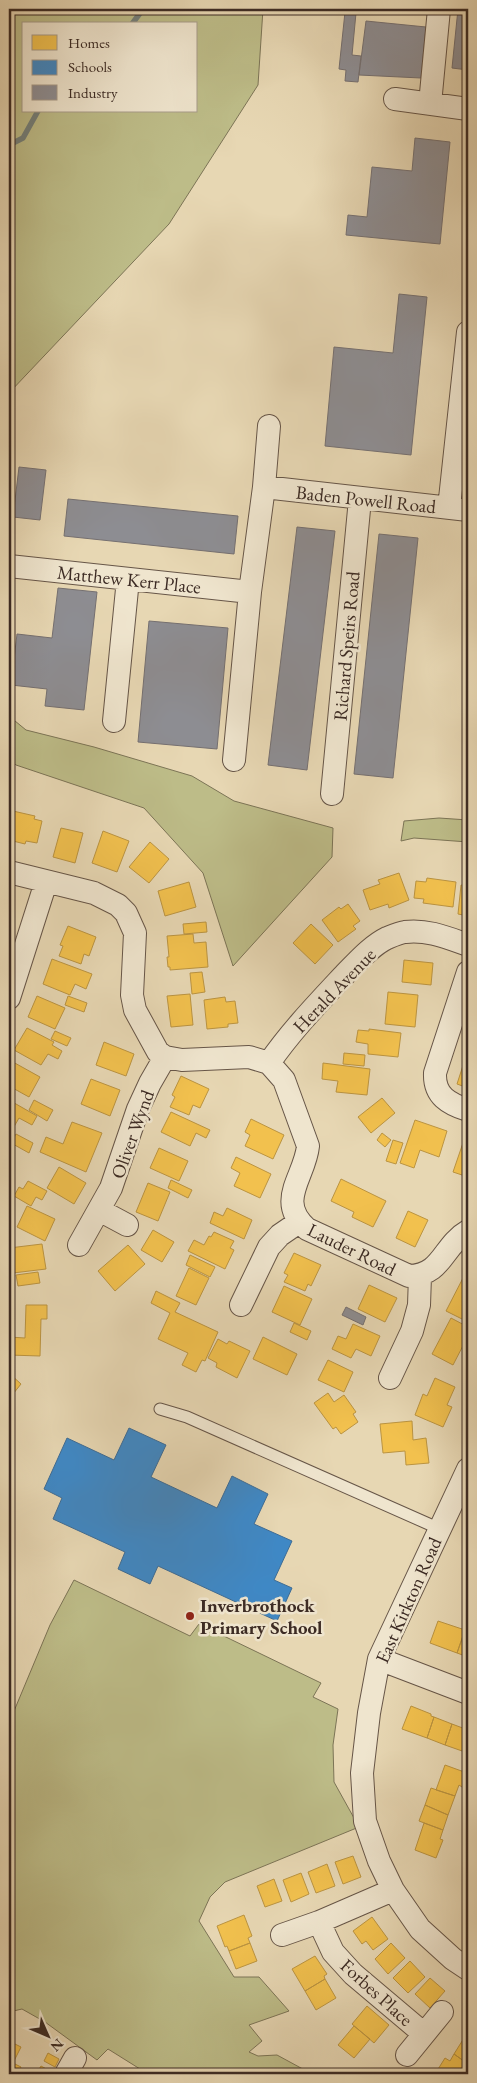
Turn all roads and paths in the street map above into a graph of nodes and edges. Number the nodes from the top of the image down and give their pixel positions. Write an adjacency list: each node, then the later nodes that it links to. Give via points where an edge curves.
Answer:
1 (439, 9): 3 (street)
2 (395, 100): 3 (street)
3 (430, 104): 4 (street)
4 (468, 109)
5 (468, 332): 9 (street)
6 (270, 426): 7 (street)
7 (264, 487): 8 (street, Baden Powell Road); 12 (street)
8 (360, 499): 9 (street, Baden Powell Road); 15 (street, Richard Speirs Road)
9 (459, 509)
10 (9, 566): 11 (street, Matthew Kerr Place)
11 (128, 579): 12 (street, Matthew Kerr Place); 13 (street)
12 (250, 592): 14 (street)
13 (114, 721)
14 (234, 760)
15 (332, 794)
16 (9, 872): 17 (street)
17 (46, 882): 20 (street); 21 (street, via 107,898 126,914 135,933 132,995 135,1010 158,1052)
18 (468, 945): 22 (street, Herald Avenue, via 421,931 386,938 331,989)
19 (468, 972): 23 (street, via 435,1073 435,1083 444,1100)
20 (9, 998)
21 (165, 1057): 22 (street, via 182,1060 249,1057); 24 (street, Oliver Wynd, via 138,1109 118,1171)
22 (269, 1063): 25 (street, Lauder Road, via 284,1080 308,1146 292,1196 292,1208)
23 (468, 1110)
24 (99, 1210): 26 (street); 28 (street, Oliver Wynd)
25 (299, 1222): 29 (street, Lauder Road, via 307,1229 400,1273); 30 (street, via 268,1247)
26 (127, 1225)
27 (468, 1231): 29 (street, Lauder Road, via 457,1238 438,1265)
28 (79, 1245)
29 (420, 1276): 31 (street, via 419,1305 412,1331)
30 (241, 1305)
31 (390, 1378)
32 (160, 1409): 34 (lane, via 187,1417)
33 (468, 1471): 34 (street, East Kirkton Road)
34 (440, 1529): 35 (street, East Kirkton Road)
35 (379, 1659): 36 (street); 37 (street, East Kirkton Road, via 362,1773 366,1821)
36 (468, 1693)
37 (393, 1890): 38 (street); 40 (street, East Kirkton Road, via 420,1929)
38 (319, 1922): 39 (street); 42 (street, Forbes Place, via 333,1952 353,1974)
39 (282, 1936)
40 (468, 1969)
41 (442, 2012): 42 (street)
42 (424, 2034): 43 (street)
43 (407, 2055)

